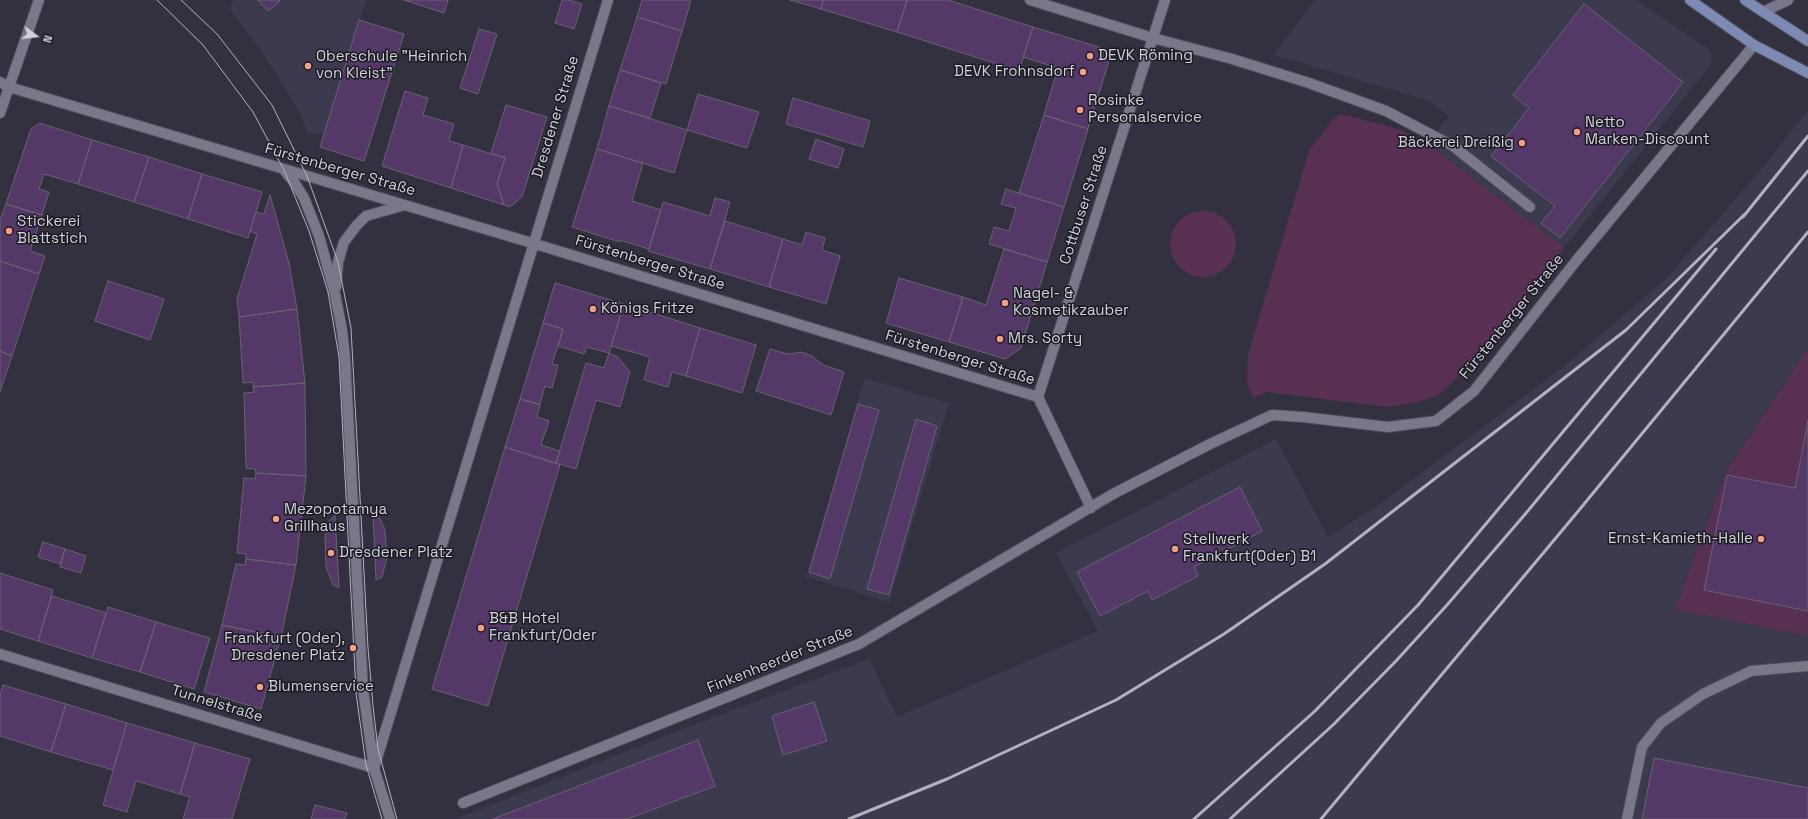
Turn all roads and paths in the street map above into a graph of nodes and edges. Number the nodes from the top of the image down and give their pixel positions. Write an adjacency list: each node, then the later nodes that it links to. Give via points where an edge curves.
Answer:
1 (39, 0): 13 (street)
2 (608, 0): 18 (street, Dresdener Straße)
3 (1030, 0): 9 (street)
4 (1165, 0): 9 (street, Cottbuser Straße)
5 (1690, 0): 11 (main road)
6 (1745, 0): 8 (main road)
7 (1788, 0): 8 (street)
8 (1763, 12): 10 (main road)
9 (1153, 38): 17 (street, via 1295,79 1386,111 1453,146); 20 (street, Cottbuser Straße)
10 (1808, 41)
11 (1754, 45): 12 (main road); 21 (street, Fürstenberger Straße, via 1576,261 1474,391 1436,421 1388,427 1272,415 1210,444)
12 (1808, 73)
13 (4, 84): 14 (street); 15 (street, Fürstenberger Straße)
14 (0, 113)
15 (284, 170): 16 (street, Fürstenberger Straße); 19 (street, via 304,198 317,229)
16 (405, 205): 18 (street, Fürstenberger Straße); 19 (street, via 366,216 344,242 338,262)
17 (1530, 207)
18 (532, 243): 20 (street, Fürstenberger Straße); 24 (street)
19 (335, 294): 24 (street, via 346,357 363,689)
20 (1038, 397): 21 (street, Fürstenberger Straße)
21 (1091, 508): 25 (street, Finkenheerder Straße, via 859,644)
22 (0, 654): 24 (street, Tunnelstraße)
23 (1808, 666): 27 (street, via 1751,671 1703,694 1661,723 1642,747)
24 (374, 768): 26 (street)
25 (463, 803)
26 (390, 819)
27 (1626, 819)

